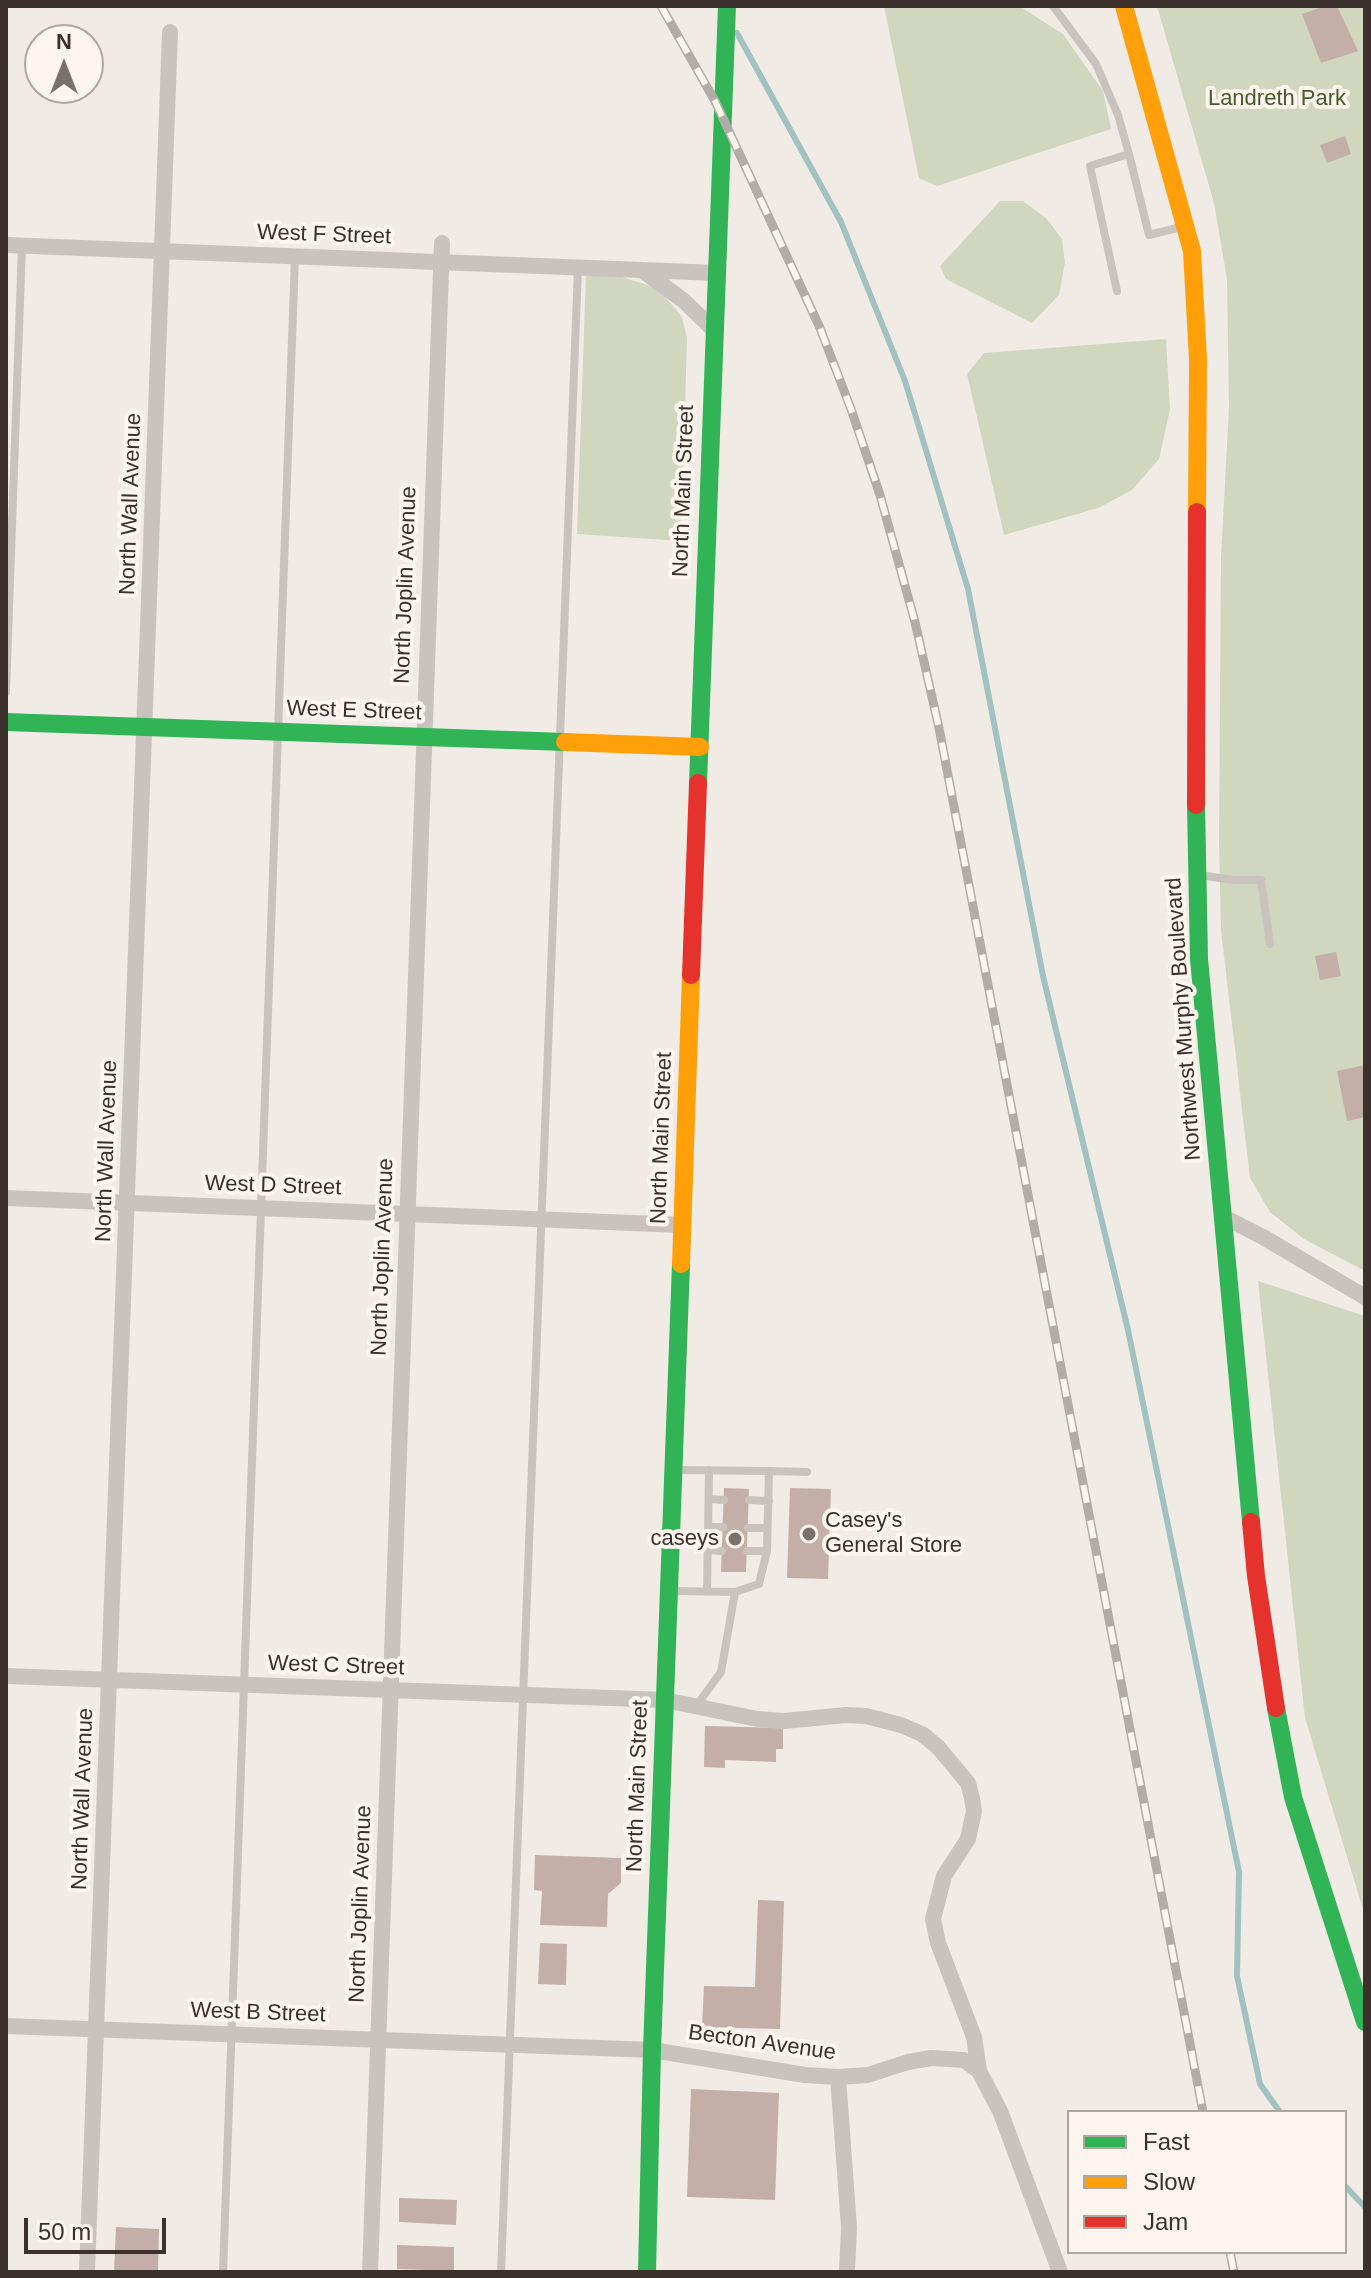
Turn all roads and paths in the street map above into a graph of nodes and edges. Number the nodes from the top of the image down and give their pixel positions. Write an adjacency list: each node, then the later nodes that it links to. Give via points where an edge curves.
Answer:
1 (727, 6): 14 (street, North Main Street)
2 (1053, 6): 5 (lane, via 1096,64)
3 (1124, 6): 6 (street, Northwest Murphy Boulevard)
4 (170, 32): 9 (street, North Wall Avenue)
5 (1129, 154): 6 (lane, via 1149,235); 15 (lane, via 1090,166)
6 (1186, 226): 24 (street, Northwest Murphy Boulevard, via 1198,359)
7 (442, 243): 11 (street, North Joplin Avenue)
8 (14, 246): 9 (street, West F Street); 17 (lane)
9 (163, 251): 10 (street, West F Street); 19 (street, North Wall Avenue)
10 (295, 256): 11 (street, West F Street); 20 (lane)
11 (441, 262): 12 (street, West F Street); 21 (street, North Joplin Avenue)
12 (578, 267): 13 (street, West F Street); 22 (lane)
13 (641, 269): 14 (street, West F Street); 16 (street)
14 (717, 273): 16 (street, North Main Street)
15 (1117, 291)
16 (714, 330): 23 (street, North Main Street)
17 (6, 692)
18 (6, 722): 19 (street, West E Street)
19 (145, 727): 20 (street, West E Street); 27 (street, North Wall Avenue)
20 (278, 732): 21 (street, West E Street); 28 (lane)
21 (423, 737): 22 (street, West E Street); 29 (street, North Joplin Avenue)
22 (560, 742): 23 (street, West E Street); 31 (lane)
23 (700, 747): 32 (street, North Main Street)
24 (1196, 875): 25 (lane, via 1261,880); 30 (street, Northwest Murphy Boulevard)
25 (1270, 944)
26 (6, 1198): 27 (street, West D Street)
27 (127, 1202): 28 (street, West D Street); 54 (street, North Wall Avenue)
28 (261, 1207): 29 (street, West D Street); 55 (lane)
29 (407, 1213): 31 (street, West D Street); 56 (street, North Joplin Avenue)
30 (1224, 1217): 33 (street); 60 (street, Northwest Murphy Boulevard, via 1256,1576 1277,1713 1293,1797)
31 (541, 1219): 32 (street, West D Street); 57 (lane)
32 (682, 1225): 34 (street, North Main Street)
33 (1365, 1297)
34 (673, 1469): 35 (lane); 50 (street, North Main Street)
35 (709, 1470): 36 (lane); 38 (lane)
36 (769, 1471): 37 (lane); 41 (lane)
37 (807, 1472)
38 (709, 1499): 39 (lane); 42 (lane)
39 (724, 1500)
40 (749, 1500): 41 (lane)
41 (769, 1501): 45 (lane)
42 (708, 1527): 43 (lane); 46 (lane)
43 (723, 1527)
44 (748, 1528): 45 (lane)
45 (767, 1528): 49 (lane)
46 (708, 1550): 47 (lane); 51 (lane)
47 (722, 1551)
48 (747, 1551): 49 (lane)
49 (767, 1551): 52 (lane, via 759,1584)
50 (669, 1591): 51 (lane); 58 (street, North Main Street)
51 (707, 1592): 52 (lane)
52 (735, 1592): 59 (lane, via 721,1672)
53 (6, 1676): 54 (street, West C Street)
54 (109, 1680): 55 (street, West C Street); 62 (street, North Wall Avenue)
55 (244, 1685): 56 (street, West C Street); 63 (lane)
56 (390, 1690): 57 (street, West C Street); 64 (street, North Joplin Avenue)
57 (523, 1695): 58 (street, West C Street); 65 (lane)
58 (665, 1700): 59 (street, West C Street); 66 (street, North Main Street)
59 (697, 1705): 67 (street, West C Street, via 757,1719 856,1715 901,1725 938,1747 968,1783 974,1811 968,1839 944,1876 933,1919 974,2037)
60 (1365, 2022)
61 (6, 2026): 62 (street, West B Street)
62 (96, 2030): 63 (street, West B Street); 69 (street, North Wall Avenue)
63 (232, 2034): 64 (street, West B Street); 70 (lane)
64 (378, 2040): 65 (street, West B Street); 71 (street, North Joplin Avenue)
65 (510, 2045): 66 (street, West B Street); 72 (lane)
66 (652, 2050): 68 (street, Becton Avenue); 73 (street, North Main Street)
67 (979, 2071): 68 (street, Becton Avenue, via 964,2060 941,2058); 75 (street, via 1000,2111)
68 (838, 2077): 74 (street, via 849,2227)
69 (87, 2272)
70 (223, 2272)
71 (370, 2272)
72 (501, 2272)
73 (647, 2272)
74 (847, 2272)
75 (1060, 2272)

